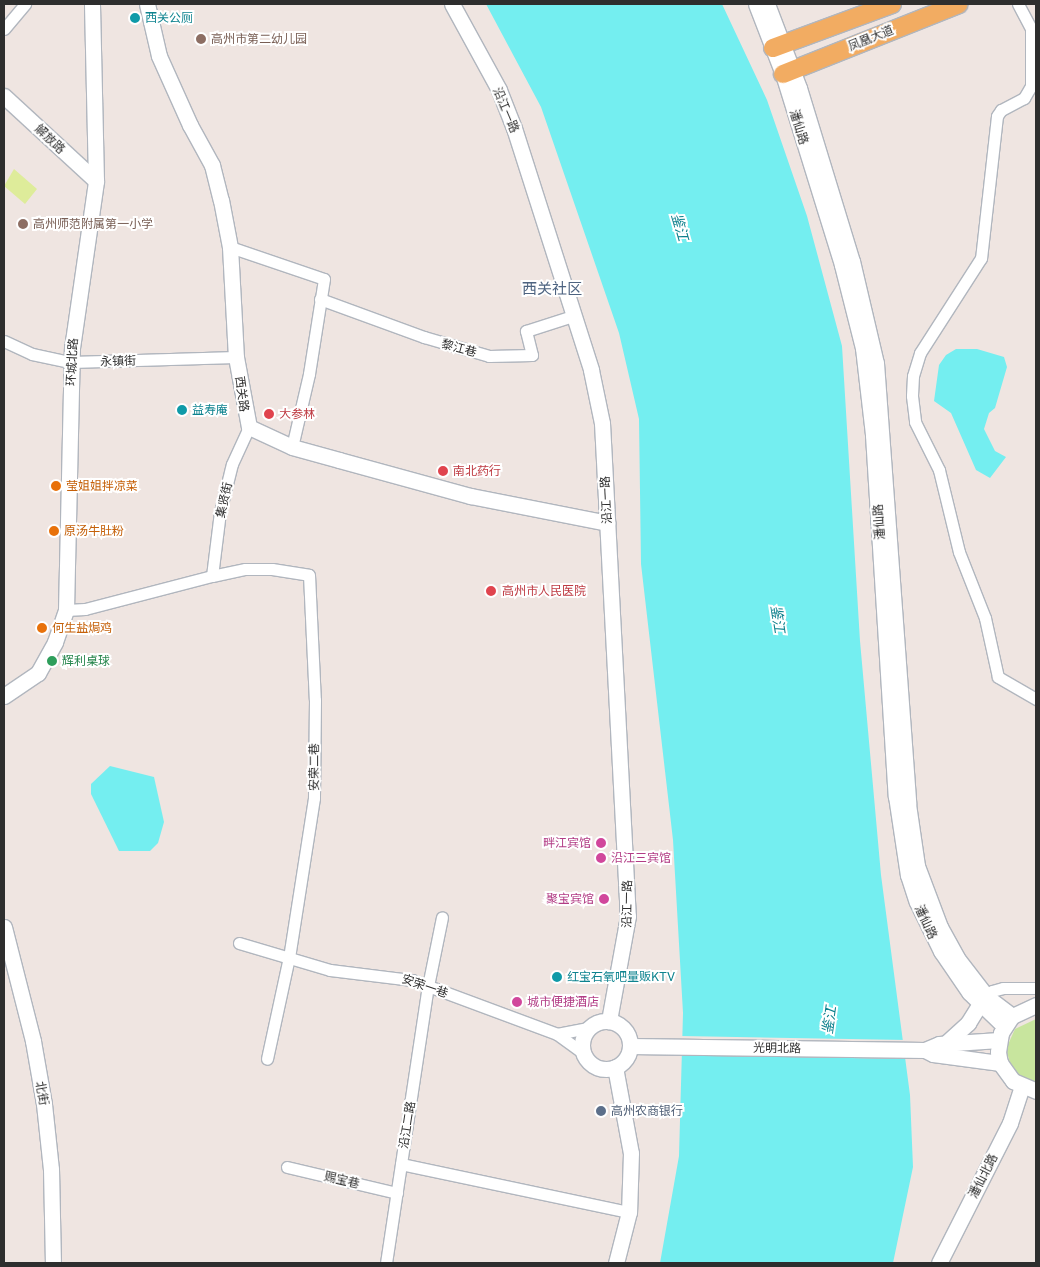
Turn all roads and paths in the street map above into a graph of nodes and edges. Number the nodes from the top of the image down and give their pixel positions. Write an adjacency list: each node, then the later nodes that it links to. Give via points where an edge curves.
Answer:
1 (24, 4): 10 (street)
2 (92, 4): 14 (street, 环城北路)
3 (148, 4): 15 (street, 西关路, via 159,56 212,165)
4 (452, 4): 17 (street, 沿江一路, via 499,90 514,128)
5 (756, 4): 11 (street, 潘仙路)
6 (767, 4): 11 (street, 潘仙路)
7 (892, 4): 11 (main road, 凤凰大道)
8 (959, 4): 12 (main road, 凤凰大道)
9 (1018, 4): 27 (street, via 1031,28 1031,86 1024,98 1001,110 997,116 981,258 920,353 911,390 915,422 939,470 959,552 998,662 998,677)
10 (4, 29)
11 (778, 46): 12 (street, 潘仙路)
12 (788, 72): 34 (street, 潘仙路, via 863,348 873,435 902,848 926,924 958,978)
13 (4, 96): 14 (street, 解放路)
14 (96, 181): 20 (street, 环城北路)
15 (230, 247): 16 (street, via 323,277); 19 (street, 西关路)
16 (320, 299): 17 (street, 黎江巷, via 424,337 489,356 532,355 526,331); 22 (street, via 309,374)
17 (573, 316): 23 (street, 沿江一路, via 600,408)
18 (4, 341): 20 (street, 永镇街, via 32,354)
19 (236, 357): 20 (street, 永镇街); 21 (street, 西关路)
20 (71, 362): 25 (street, 环城北路)
21 (249, 427): 22 (street, 西关路); 24 (street, 集贤街, via 232,464 222,504)
22 (292, 447): 23 (street, 西关路, via 471,496)
23 (607, 523): 36 (street, 沿江一路, via 628,916)
24 (212, 576): 25 (street, via 85,609); 31 (street, 安荣二巷, via 245,569 272,569 309,575 315,700 314,798)
25 (66, 610): 26 (street, 环城北路, via 55,642 38,673)
26 (4, 696)
27 (1036, 699)
28 (442, 917): 32 (street, 沿江二路)
29 (4, 927): 52 (street, 北街, via 33,1042 44,1104 51,1169)
30 (239, 943): 31 (street, 安荣一巷)
31 (289, 957): 32 (street, 安荣一巷, via 330,970 394,976); 44 (street)
32 (428, 986): 39 (street, 安荣一巷); 48 (street, 沿江二路)
33 (1036, 988): 34 (street, via 1003,988)
34 (983, 1000): 38 (street, 潘仙路); 40 (street, via 968,1023)
35 (1036, 1005): 38 (street, 光明北路)
36 (610, 1021): 37 (street); 41 (street, via 622,1027)
37 (589, 1028): 39 (street); 43 (street, via 582,1040)
38 (1005, 1028): 40 (street, 光明北路); 45 (street)
39 (557, 1034): 43 (street, 安荣一巷)
40 (946, 1043): 42 (street, 光明北路)
41 (630, 1046): 42 (street, 光明北路); 46 (street, via 625,1059)
42 (925, 1050): 45 (street, 光明北路, via 933,1054)
43 (583, 1053): 46 (street, via 593,1065)
44 (267, 1059)
45 (1000, 1063): 47 (street, via 1006,1073)
46 (615, 1067): 51 (street, via 631,1153)
47 (1029, 1089): 55 (street, 潘仙北路)
48 (401, 1164): 50 (street, 沿江二路); 51 (street)
49 (287, 1168): 50 (street, 赐宝巷)
50 (397, 1193): 53 (street, 沿江二路)
51 (628, 1212): 54 (street)
52 (53, 1263)
53 (386, 1263)
54 (616, 1263)
55 (938, 1263)

